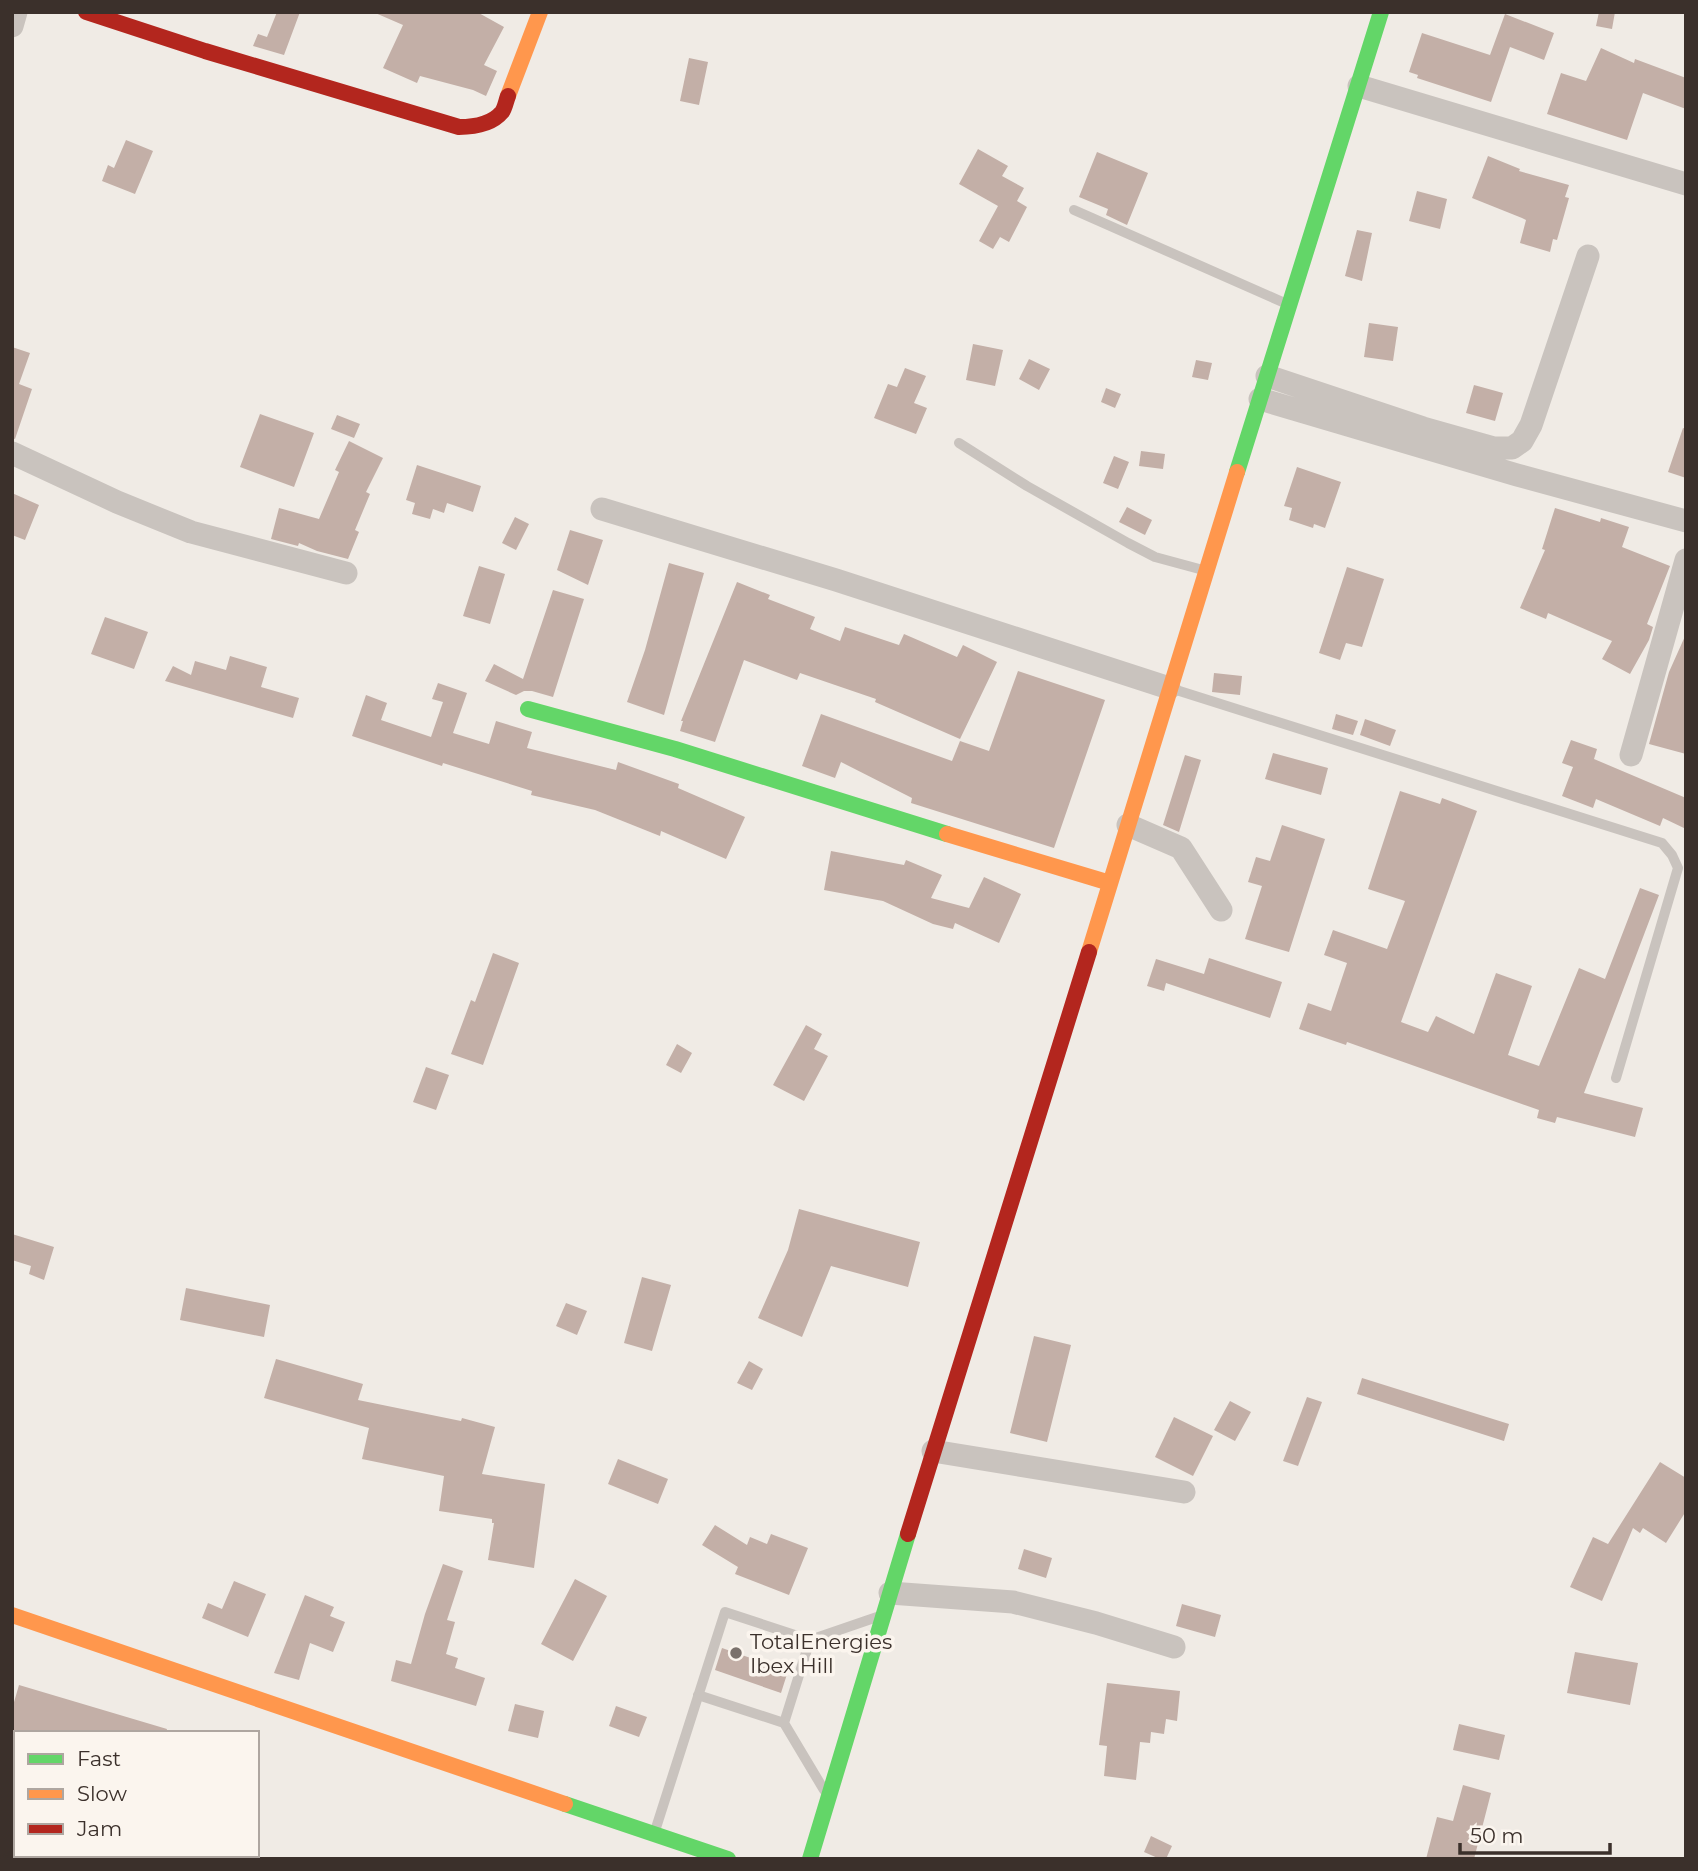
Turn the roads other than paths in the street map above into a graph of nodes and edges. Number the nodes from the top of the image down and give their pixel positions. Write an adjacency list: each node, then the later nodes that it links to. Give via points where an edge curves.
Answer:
1 (16, 12): 5 (street)
2 (86, 12): 3 (main road, via 473,128 502,113)
3 (540, 12)
4 (1381, 12): 6 (main road)
5 (12, 26)
6 (1359, 86): 7 (street); 10 (main road)
7 (1686, 184)
8 (1074, 210): 10 (lane)
9 (1588, 256): 11 (street, via 1531,425 1512,448 1494,448 1423,428)
10 (1290, 305): 11 (main road)
11 (1267, 376): 12 (main road)
12 (1260, 399): 16 (street); 18 (main road)
13 (959, 443): 18 (lane, via 1128,544 1155,557)
14 (12, 453): 19 (street, via 191,532)
15 (603, 509): 20 (street)
16 (1686, 521)
17 (1686, 560): 22 (street)
18 (1206, 570): 20 (main road)
19 (346, 573)
20 (1168, 688): 23 (main road); 26 (lane, via 1662,843 1678,868)
21 (528, 709): 24 (main road, via 647,740)
22 (1631, 755)
23 (1128, 825): 24 (main road); 25 (street, via 1181,848)
24 (1110, 883): 27 (main road)
25 (1221, 910)
26 (1616, 1077)
27 (933, 1451): 28 (street); 29 (main road)
28 (1184, 1492)
29 (887, 1604): 31 (lane); 32 (street, via 1013,1602); 35 (main road)
30 (12, 1615): 36 (main road)
31 (810, 1640): 33 (lane, via 725,1612); 34 (lane)
32 (1174, 1647)
33 (698, 1695): 34 (lane); 36 (lane)
34 (784, 1723): 35 (lane)
35 (829, 1798): 38 (main road)
36 (654, 1834): 37 (main road)
37 (728, 1859)
38 (810, 1859)

